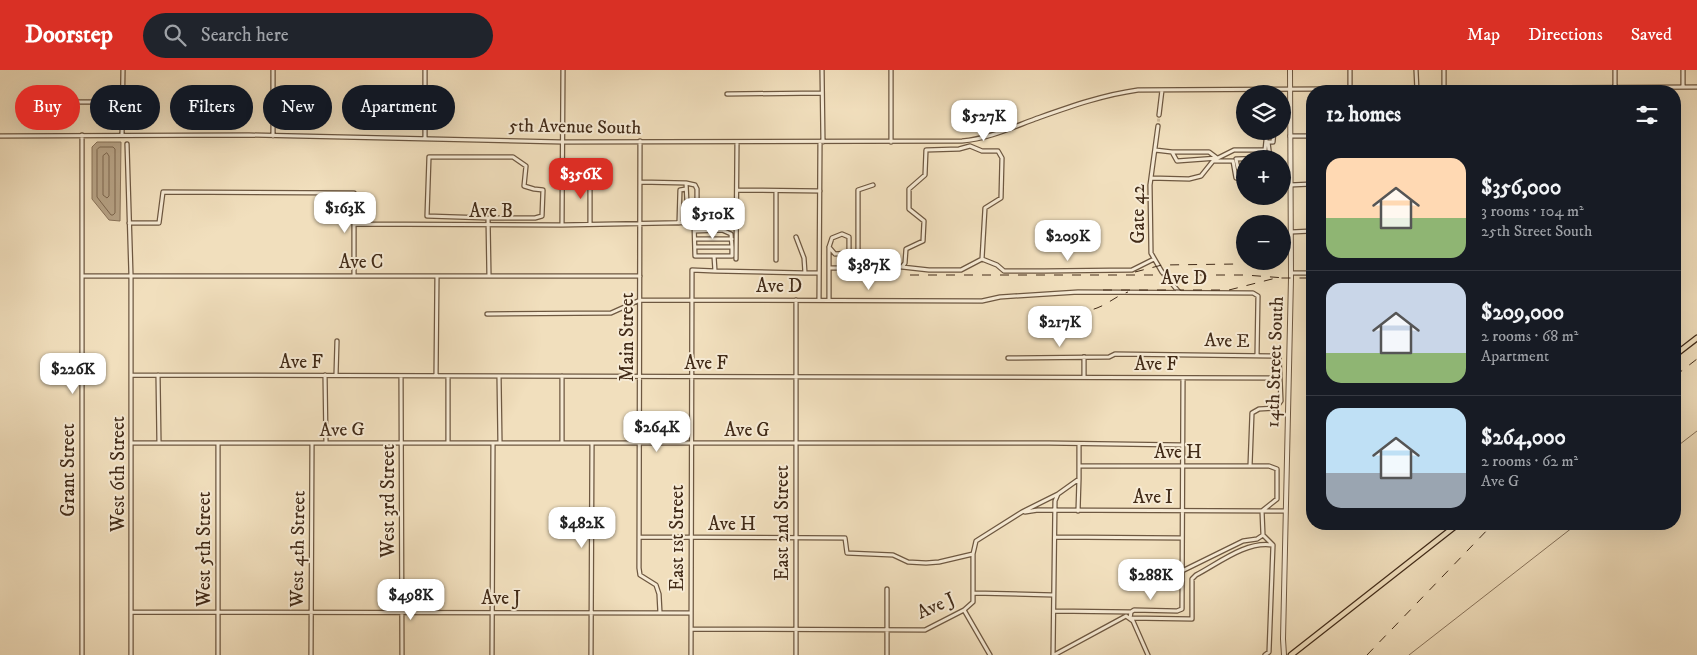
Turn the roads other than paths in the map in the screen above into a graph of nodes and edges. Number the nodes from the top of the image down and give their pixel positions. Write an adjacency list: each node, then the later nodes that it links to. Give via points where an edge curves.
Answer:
1 (123, 70): 13 (street)
2 (273, 70): 33 (street)
3 (424, 70): 36 (street)
4 (563, 70): 40 (street)
5 (822, 70): 25 (street)
6 (890, 70): 43 (street)
7 (1290, 70): 14 (street, 14th Street South)
8 (1350, 70): 15 (street)
9 (1416, 70): 16 (street)
10 (1444, 70): 17 (street)
11 (1615, 70): 18 (street)
12 (1683, 70): 19 (street)
13 (123, 85)
14 (1290, 85)
15 (1350, 85)
16 (1417, 85)
17 (1444, 85)
18 (1616, 85)
19 (1683, 87): 20 (street, 5th Avenue South)
20 (1697, 87)
21 (1162, 90): 22 (street, 5th Avenue South); 27 (street); 43 (street, 5th Avenue South, via 1106,95 976,140)
22 (1236, 90)
23 (1291, 90): 24 (street, 5th Avenue South)
24 (1306, 90)
25 (822, 93): 26 (street); 42 (street)
26 (727, 94)
27 (1159, 115)
28 (1158, 126): 45 (street, Gate 42)
29 (122, 130): 31 (street)
30 (82, 135): 31 (street, 5th Avenue South); 32 (street, 5th Avenue South); 96 (street, Grant Street)
31 (122, 135): 33 (street, 5th Avenue South)
32 (0, 136)
33 (273, 136): 36 (street, 5th Avenue South)
34 (1291, 136): 35 (street)
35 (1306, 136)
36 (424, 138): 40 (street, 5th Avenue South)
37 (1266, 140): 48 (street, via 1265,150 1234,150)
38 (1273, 140): 46 (street, via 1268,142)
39 (640, 141): 40 (street, 5th Avenue South); 41 (street, 5th Avenue South); 52 (street, Main Street)
40 (562, 142): 71 (street)
41 (737, 142): 42 (street, 5th Avenue South); 58 (street)
42 (821, 142): 43 (street, 5th Avenue South); 60 (street)
43 (891, 142)
44 (127, 144): 63 (street, West 6th Street)
45 (1155, 150): 47 (street); 50 (street, Gate 42)
46 (1269, 150)
47 (1172, 152): 48 (street, via 1209,152); 48 (street, via 1177,161)
48 (1218, 158)
49 (590, 176): 68 (street)
50 (1151, 178): 51 (street, via 1189,179 1201,176 1213,162 1224,160 1233,161); 85 (street, Gate 42, via 1151,253)
51 (1236, 178)
52 (640, 182): 53 (street); 69 (street, Main Street)
53 (686, 183): 57 (street); 66 (street, via 695,185)
54 (1291, 184): 55 (street)
55 (1306, 184)
56 (873, 185): 89 (street, via 858,190)
57 (686, 189): 64 (street, via 680,190); 65 (street)
58 (737, 190): 59 (street); 83 (street)
59 (776, 191): 60 (street); 86 (street)
60 (820, 191): 92 (street)
61 (488, 218): 61 (street, via 542,216 543,190 524,186 526,166 513,157 429,157 427,216); 70 (street)
62 (718, 222): 66 (street, Ave B)
63 (129, 223): 67 (street, via 159,223 163,192 354,192); 95 (street, West 6th Street)
64 (679, 223): 65 (street, Ave B); 69 (street, Ave B)
65 (688, 223): 66 (street, Ave B)
66 (696, 223): 72 (street)
67 (354, 224): 70 (street, Ave B); 97 (street)
68 (590, 224): 69 (street, Ave B); 71 (street, Ave B)
69 (640, 224): 100 (street, Main Street)
70 (489, 225): 71 (street, Ave B); 99 (street)
71 (562, 225)
72 (695, 231): 76 (street); 77 (street, via 722,230 732,234)
73 (1291, 232): 74 (street)
74 (1306, 232)
75 (796, 237): 91 (street, via 804,258)
76 (695, 239): 77 (street); 78 (street)
77 (732, 239): 79 (street)
78 (695, 247): 79 (street); 82 (street, via 696,256)
79 (732, 247): 82 (street, via 732,256)
80 (829, 247): 80 (street, via 835,254 849,253 849,237 842,234 832,238); 88 (street)
81 (1291, 252): 93 (street, 14th Street South)
82 (714, 256): 90 (street)
83 (736, 259)
84 (982, 259): 85 (street, via 1004,271 1044,271 1132,270); 87 (street, via 961,270); 87 (street, via 985,208 1001,198 1002,158 998,151 982,151 970,146 926,150 925,175 909,189 909,209 924,220 923,241 906,249)
85 (1154, 259): 101 (street, Gate 42)
86 (776, 260)
87 (902, 267): 89 (street)
88 (829, 268): 89 (street); 106 (street)
89 (858, 268)
90 (715, 271): 91 (street); 103 (street, East 1st Street, via 692,270)
91 (805, 272): 92 (street)
92 (819, 273): 105 (street)
93 (1292, 273): 94 (street); 153 (street, 14th Street South)
94 (1306, 273)
95 (131, 275): 96 (street, Ave C); 97 (street, Ave C); 114 (street, West 6th Street)
96 (82, 276): 184 (street, Grant Street)
97 (354, 276): 98 (street, Ave C)
98 (436, 276): 99 (street, Ave C); 119 (street)
99 (489, 276): 100 (street, Ave C)
100 (640, 276): 102 (street, Main Street)
101 (1180, 292): 106 (street, Ave D, via 1078,292 982,300); 111 (street, Ave D, via 1253,293 1258,296)
102 (640, 300): 103 (street, Ave D); 107 (street, Ave D, via 611,313); 123 (street, Main Street)
103 (692, 300): 104 (street, Ave D); 124 (street, East 1st Street)
104 (796, 300): 105 (street, Ave D); 125 (street, East 2nd Street)
105 (819, 300): 106 (street, Ave D)
106 (829, 300)
107 (487, 314)
108 (1697, 338): 110 (main road)
109 (336, 341): 117 (street)
110 (1681, 350)
111 (1257, 355): 112 (street, Ave E, via 1115,354); 128 (street, Ave E, via 1279,356)
112 (1084, 357): 113 (street, Ave E); 126 (street)
113 (1008, 358)
114 (131, 375): 115 (street, Ave F); 129 (street, West 6th Street)
115 (158, 375): 116 (street, Ave F); 130 (street)
116 (325, 376): 117 (street, Ave F); 132 (street)
117 (336, 376): 118 (street, Ave F)
118 (401, 376): 119 (street, Ave F); 133 (street, West 3rd Street)
119 (436, 376): 120 (street, Ave F)
120 (448, 376): 121 (street, Ave F); 134 (street)
121 (499, 376): 122 (street, Ave F); 136 (street)
122 (562, 376): 123 (street, Ave F); 137 (street)
123 (640, 376): 124 (street, Ave F); 141 (street, Main Street)
124 (692, 376): 125 (street, Ave F); 142 (street, East 1st Street)
125 (797, 377): 126 (street, Ave F); 138 (street, East 2nd Street)
126 (1084, 378): 127 (street, Ave F)
127 (1183, 378): 128 (street, Ave F); 144 (street)
128 (1280, 378): 147 (street, via 1281,401 1276,408 1252,413)
129 (132, 443): 130 (street, Ave G); 171 (street, West 6th Street)
130 (159, 443): 131 (street, Ave G)
131 (218, 443): 139 (street, Ave G); 172 (street, West 5th Street)
132 (326, 443): 133 (street, Ave G); 139 (street, Ave G)
133 (402, 443): 134 (street, Ave G); 174 (street, West 3rd Street)
134 (448, 443): 135 (street, Ave G)
135 (493, 443): 136 (street, Ave G); 175 (street)
136 (500, 443): 137 (street, Ave G)
137 (562, 443): 140 (street, Ave G)
138 (796, 443): 142 (street, Ave G); 143 (street, Ave G); 161 (street, East 2nd Street)
139 (312, 444): 173 (street, West 4th Street)
140 (592, 444): 141 (street, Ave G); 176 (street)
141 (640, 444): 142 (street, Ave G); 158 (street, Main Street)
142 (691, 444): 160 (street, East 1st Street)
143 (1079, 444): 144 (street, Ave G); 145 (street)
144 (1182, 445): 146 (street)
145 (1079, 466): 146 (street, Ave H); 148 (street)
146 (1182, 466): 147 (street, Ave H); 151 (street)
147 (1250, 466): 152 (street, Ave H, via 1277,469 1277,499)
148 (1079, 479): 149 (street, Ave J); 150 (street)
149 (1058, 494): 154 (street, Ave J); 155 (street)
150 (1078, 511): 151 (street, Ave I); 155 (street, Ave I)
151 (1182, 511): 152 (street, Ave I); 162 (street)
152 (1262, 511): 153 (street, Ave I); 157 (street)
153 (1285, 511): 198 (street, 14th Street South)
154 (1022, 512): 155 (street, Ave I); 164 (street, Ave J, via 976,540)
155 (1054, 512): 159 (street)
156 (1450, 530): 199 (main road)
157 (1263, 535): 163 (street); 165 (street, via 1242,541)
158 (639, 537): 160 (street, Ave H); 177 (street, Main Street, via 640,575 656,585)
159 (1054, 537): 162 (street); 168 (street)
160 (691, 538): 161 (street, Ave H); 178 (street, East 1st Street)
161 (796, 538): 164 (street, Ave H, via 845,538 847,553 893,555 908,562 939,562); 182 (street, East 2nd Street)
162 (1182, 538): 165 (street)
163 (1273, 545): 180 (street, via 1250,546 1196,574 1192,580 1192,619); 197 (street, via 1269,652)
164 (974, 554): 167 (street, Ave J)
165 (1182, 571): 179 (street, via 1182,609)
166 (887, 589): 183 (street)
167 (974, 593): 168 (street); 169 (street, Ave J, via 973,602)
168 (1053, 595): 170 (street)
169 (964, 610): 183 (street, Ave J, via 925,630); 194 (street)
170 (1054, 611): 179 (street); 195 (street)
171 (131, 612): 172 (street, Ave J); 185 (street, West 6th Street)
172 (218, 612): 173 (street, Ave J); 186 (street, West 5th Street)
173 (311, 612): 174 (street, Ave J); 187 (street, West 4th Street)
174 (402, 612): 175 (street, Ave J); 188 (street, West 3rd Street)
175 (492, 612): 176 (street, Ave J); 189 (street)
176 (591, 612): 177 (street, Ave J); 190 (street)
177 (660, 612): 178 (street, Ave J)
178 (691, 612): 181 (street, East 1st Street)
179 (1131, 612): 180 (street)
180 (1130, 618): 195 (street, via 1121,618); 196 (street)
181 (691, 629): 182 (street, Ave J); 191 (street, East 1st Street)
182 (796, 630): 183 (street, Ave J); 192 (street, East 2nd Street)
183 (887, 630): 193 (street)
184 (82, 655)
185 (131, 655)
186 (218, 655)
187 (311, 655)
188 (402, 655)
189 (492, 655)
190 (591, 655)
191 (691, 655)
192 (796, 655)
193 (887, 655)
194 (990, 655)
195 (1053, 655)
196 (1148, 655)
197 (1265, 655)
198 (1284, 655)
199 (1291, 655)

